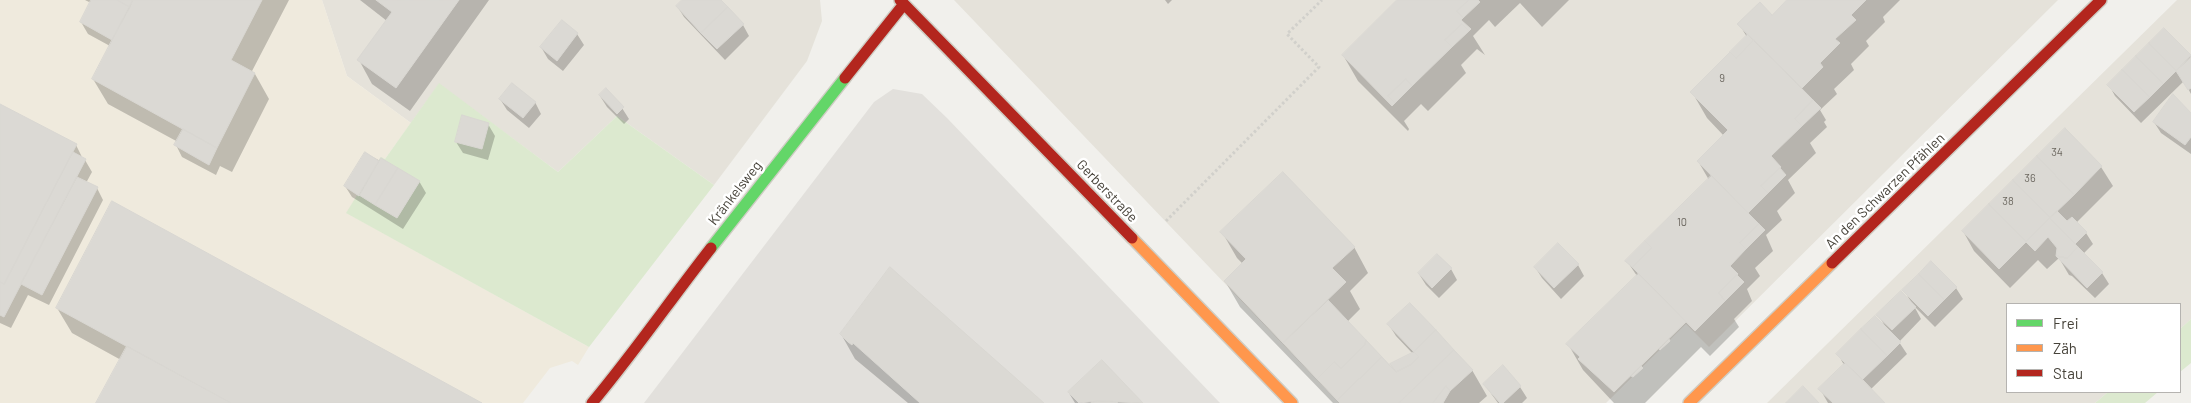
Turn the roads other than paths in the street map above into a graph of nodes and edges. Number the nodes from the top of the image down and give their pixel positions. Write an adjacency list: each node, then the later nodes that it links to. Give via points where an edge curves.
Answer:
1 (2101, 0): 5 (street, An den Schwarzen Pfählen)
2 (902, 2): 3 (street, Kränkelsweg); 4 (street, Gerberstraße)
3 (592, 403)
4 (1292, 403)
5 (1689, 403)

